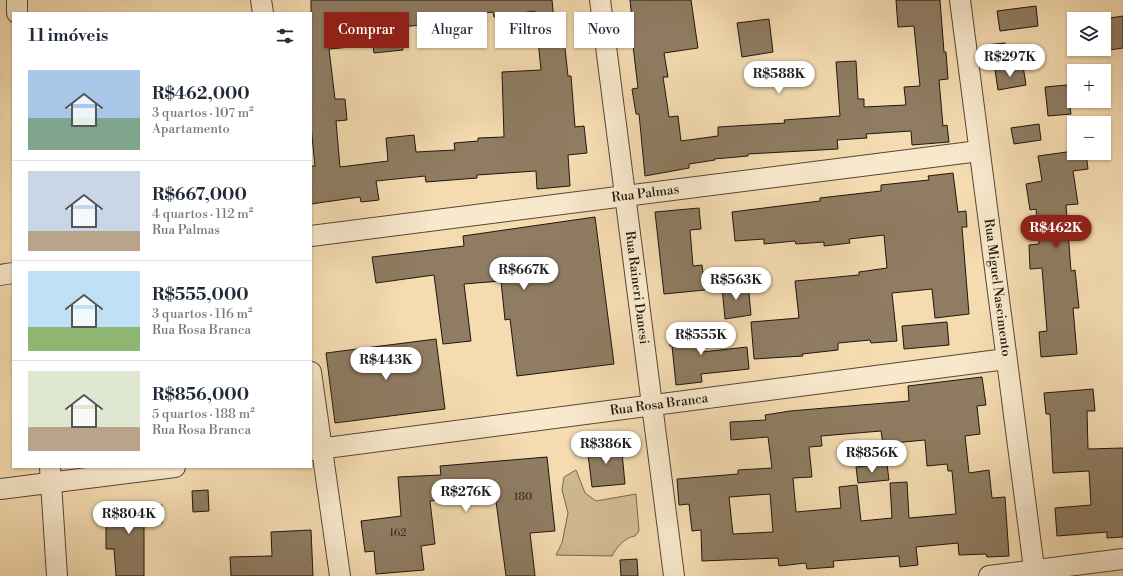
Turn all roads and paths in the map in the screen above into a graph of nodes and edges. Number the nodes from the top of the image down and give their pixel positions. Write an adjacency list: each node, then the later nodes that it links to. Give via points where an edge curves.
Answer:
1 (16, 0): 5 (street)
2 (262, 0): 6 (street)
3 (600, 0): 8 (street, Rua Raineri Danesi)
4 (960, 0): 7 (street, Rua Miguel Nascimento)
5 (17, 12)
6 (263, 12)
7 (979, 151): 8 (street, Rua Palmas); 12 (street, Rua Miguel Nascimento)
8 (626, 196): 9 (street, Rua Palmas); 14 (street, Rua Raineri Danesi)
9 (312, 236)
10 (12, 273): 11 (street)
11 (0, 275)
12 (1006, 359): 14 (street, Rua Rosa Branca); 20 (street, Rua Miguel Nascimento)
13 (312, 385): 15 (street)
14 (652, 405): 15 (street, Rua Rosa Branca); 23 (street, Rua Raineri Danesi)
15 (317, 449): 22 (street)
16 (160, 468): 17 (street)
17 (50, 475): 18 (street); 21 (street)
18 (0, 489)
19 (1123, 559): 20 (street)
20 (1034, 573): 24 (street)
21 (57, 576)
22 (340, 576)
23 (674, 576)
24 (989, 576)

